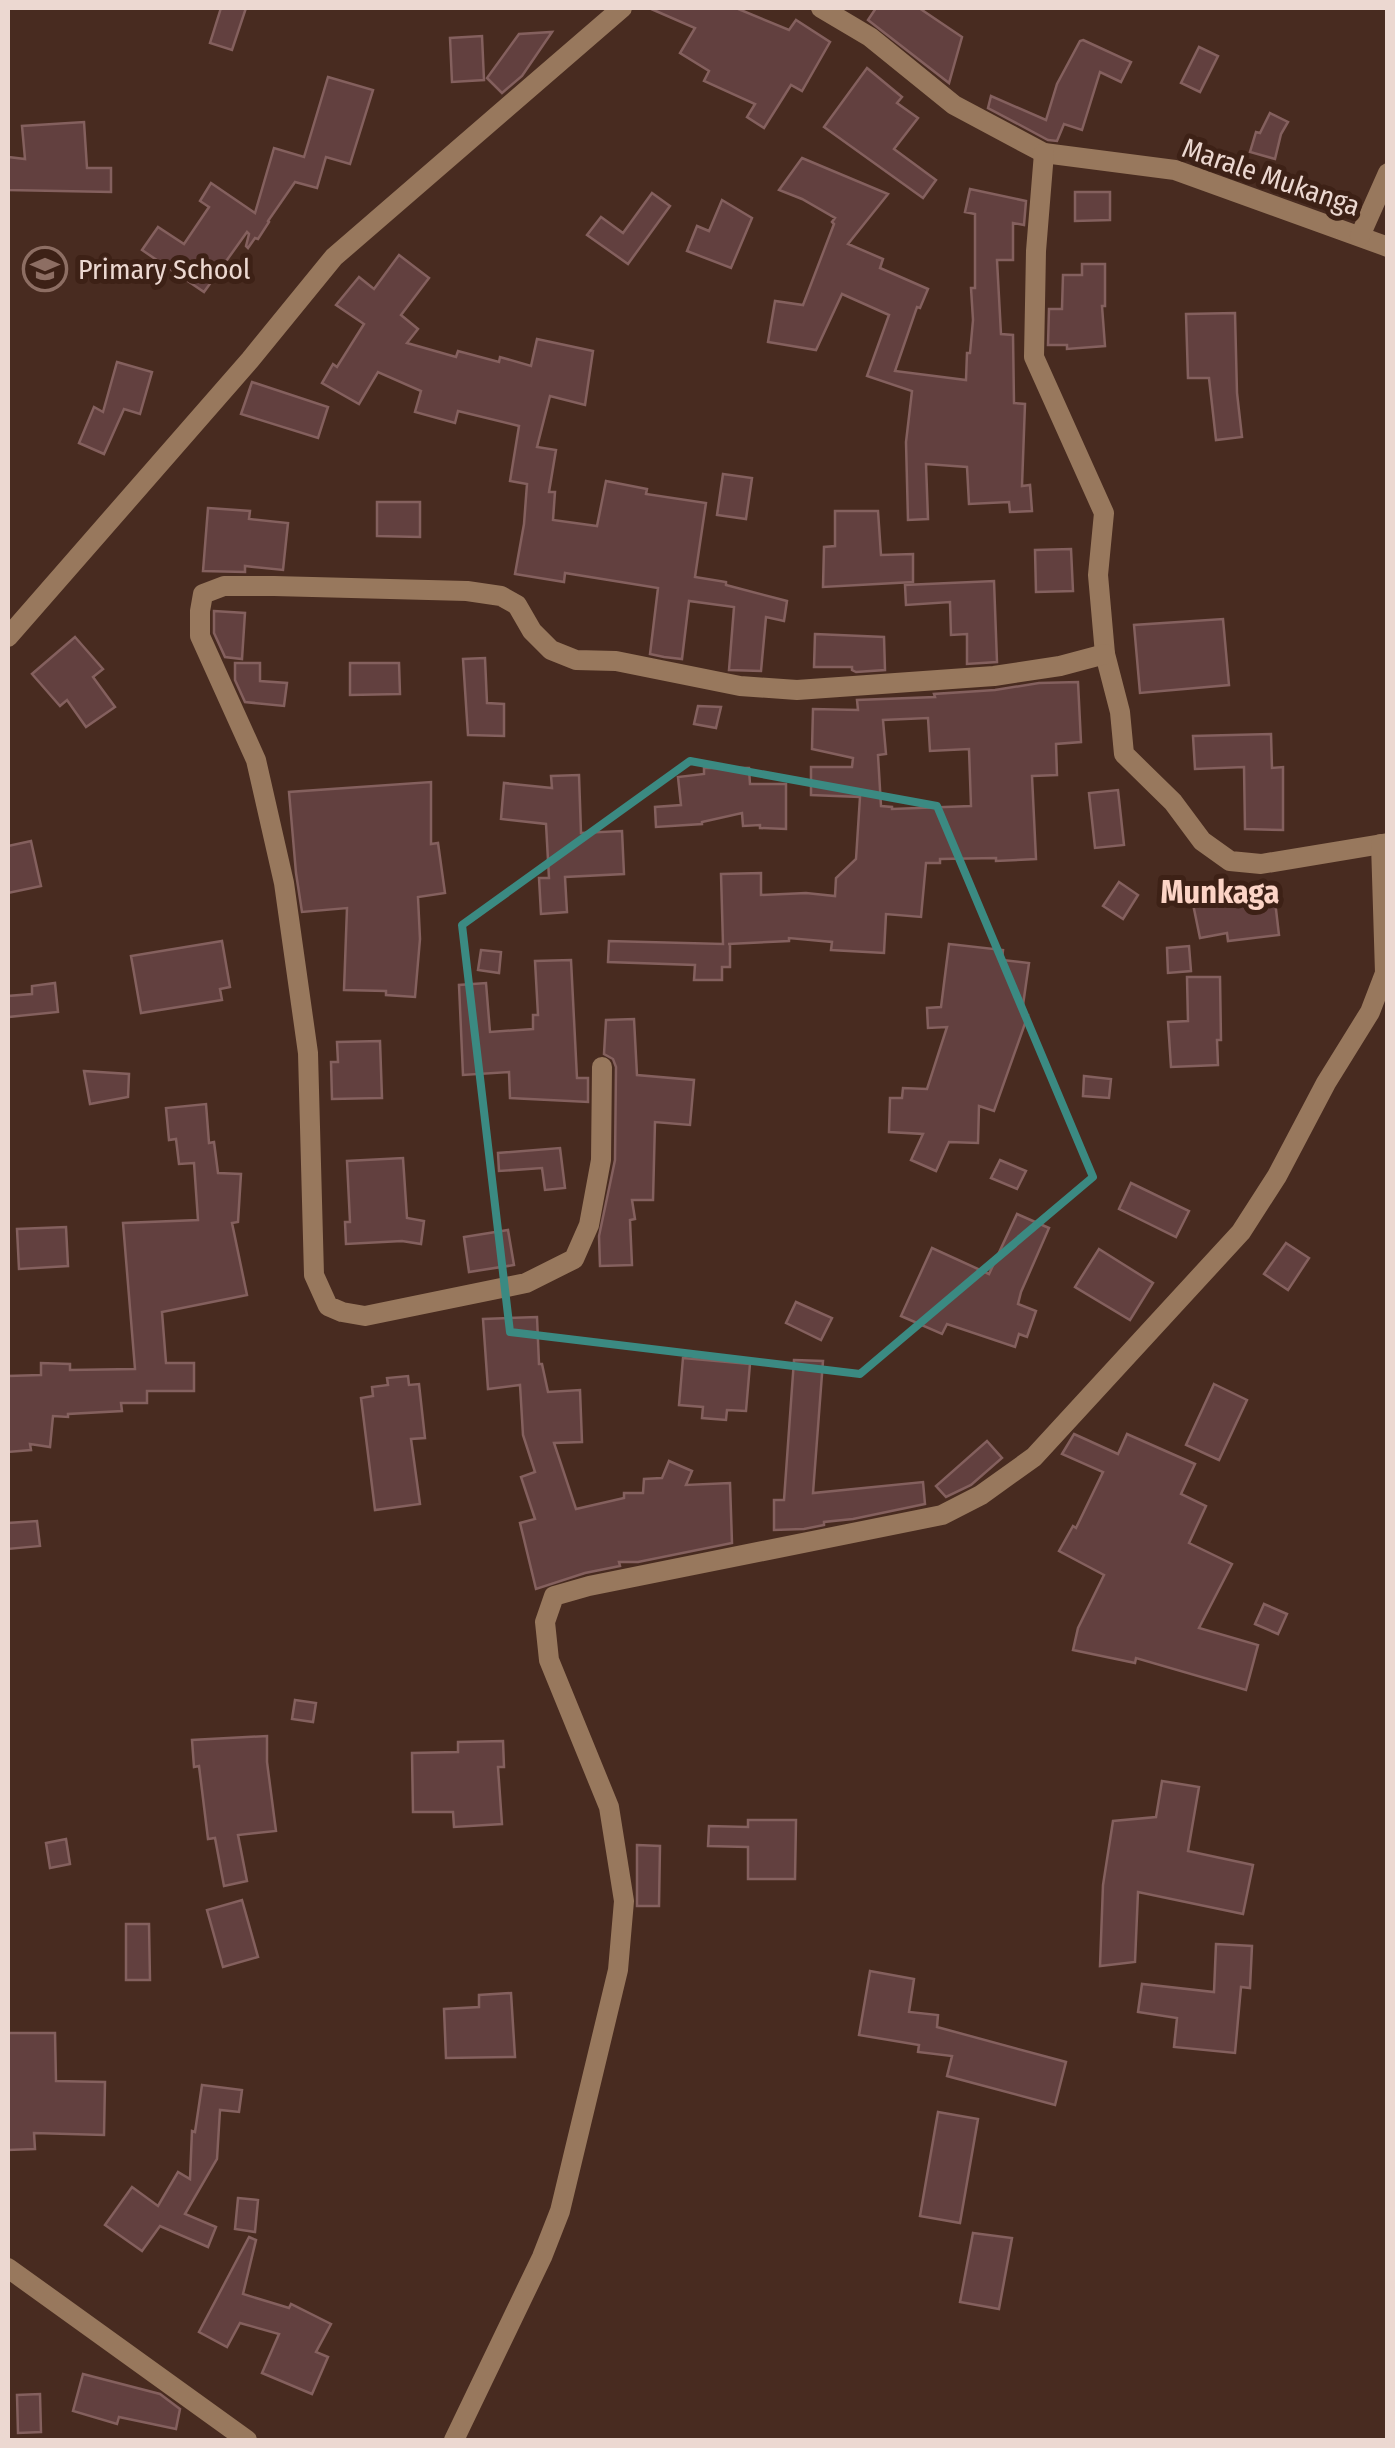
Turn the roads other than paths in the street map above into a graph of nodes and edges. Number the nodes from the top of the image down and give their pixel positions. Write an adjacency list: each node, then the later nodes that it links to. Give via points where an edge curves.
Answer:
1 (622, 8): 7 (street, via 334,258)
2 (821, 8): 3 (street, Marale Mukanga, via 870,37 954,105)
3 (1044, 153): 5 (street, Marale Mukanga, via 1175,170); 8 (street, via 1034,358 1104,513 1098,575)
4 (1388, 173): 5 (street)
5 (1360, 236): 6 (street, Marale Mukanga)
6 (1388, 247)
7 (8, 637)
8 (1105, 654): 9 (street, via 1124,754 1202,841 1230,860 1260,864); 10 (street, via 994,676 797,690 576,660 552,650 516,605 467,590 224,586 203,594 200,636 256,760 284,883 308,1053 314,1274 328,1306 365,1316 526,1283 574,1259 589,1226 601,1160)
9 (1384, 843): 13 (street, via 1384,974 1370,1012 1241,1232 1034,1457 942,1514 554,1596 544,1622 549,1660 609,1807 624,1901 618,1970 560,2211)
10 (602, 1067)
11 (8, 2268): 12 (street)
12 (247, 2440)
13 (454, 2440)

